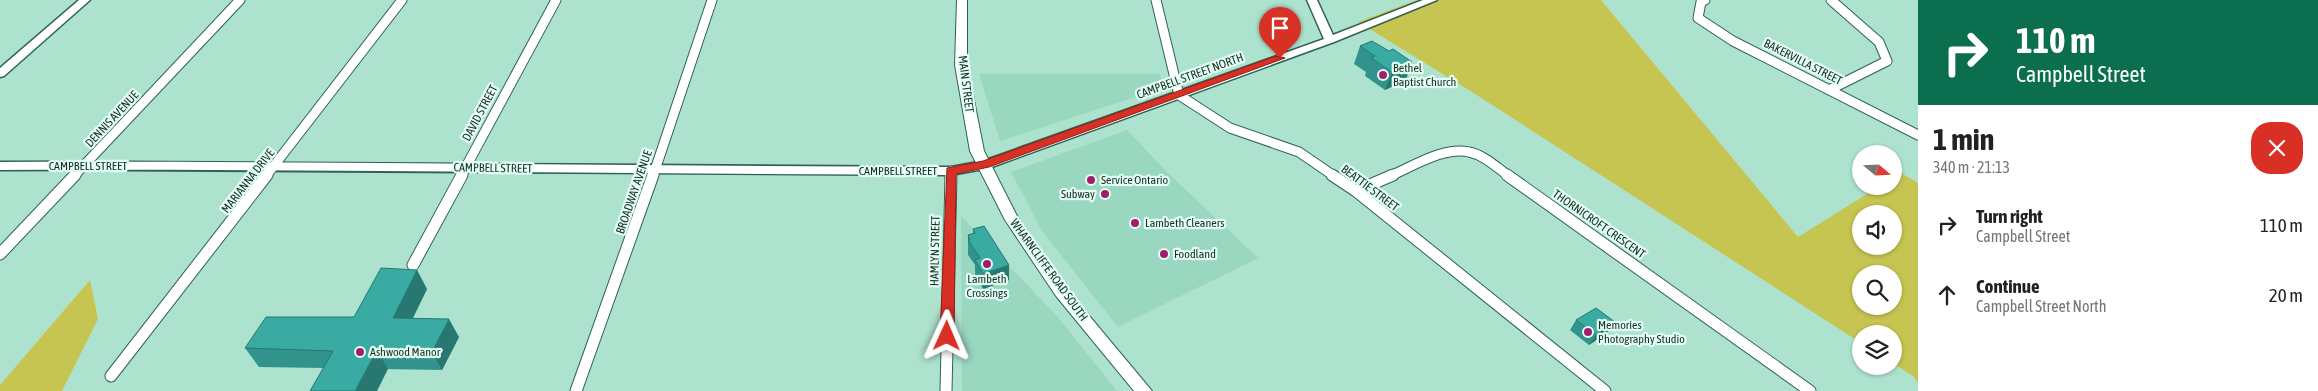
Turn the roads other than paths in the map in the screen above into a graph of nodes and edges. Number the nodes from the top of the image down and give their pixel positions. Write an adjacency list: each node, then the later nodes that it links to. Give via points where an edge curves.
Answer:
1 (85, 0): 13 (street)
2 (240, 0): 20 (street, DENNIS AVENUE)
3 (402, 0): 17 (street, MARIANNA DRIVE)
4 (556, 0): 21 (street, DAVID STREET)
5 (712, 0): 22 (street, BROADWAY AVENUE)
6 (962, 0): 18 (main road, MAIN STREET, via 961,65 977,151)
7 (1156, 0): 15 (street)
8 (1312, 0): 12 (street)
9 (1432, 0): 12 (street, CAMPBELL STREET NORTH)
10 (1705, 0): 14 (street, BAKERVILLA STREET, via 1701,2 1698,18 1733,41)
11 (1831, 0): 14 (street, via 1880,42 1887,61)
12 (1330, 40): 15 (street, CAMPBELL STREET NORTH)
13 (0, 74)
14 (1829, 90): 16 (street, BAKERVILLA STREET)
15 (1180, 95): 18 (street, CAMPBELL STREET NORTH); 24 (street, BEATTIE STREET, via 1230,128 1299,152)
16 (1918, 135)
17 (276, 165): 20 (street, CAMPBELL STREET); 21 (street, CAMPBELL STREET); 27 (street, MARIANNA DRIVE)
18 (985, 165): 23 (street, CAMPBELL STREET); 30 (main road, WHARNCLIFFE ROAD SOUTH, via 1012,220 1061,292)
19 (0, 166): 20 (street, CAMPBELL STREET)
20 (84, 166): 25 (street, DENNIS AVENUE)
21 (464, 167): 22 (street, CAMPBELL STREET); 26 (street, DAVID STREET)
22 (655, 170): 23 (street, CAMPBELL STREET); 28 (street, BROADWAY AVENUE)
23 (951, 171): 29 (street, HAMLYN STREET)
24 (1356, 191): 31 (street, BEATTIE STREET); 32 (street, THORNICROFT CRESCENT, via 1444,153 1467,151 1482,157)
25 (0, 254)
26 (413, 265)
27 (111, 376)
28 (576, 391)
29 (946, 391)
30 (1144, 391)
31 (1605, 391)
32 (1810, 391)

